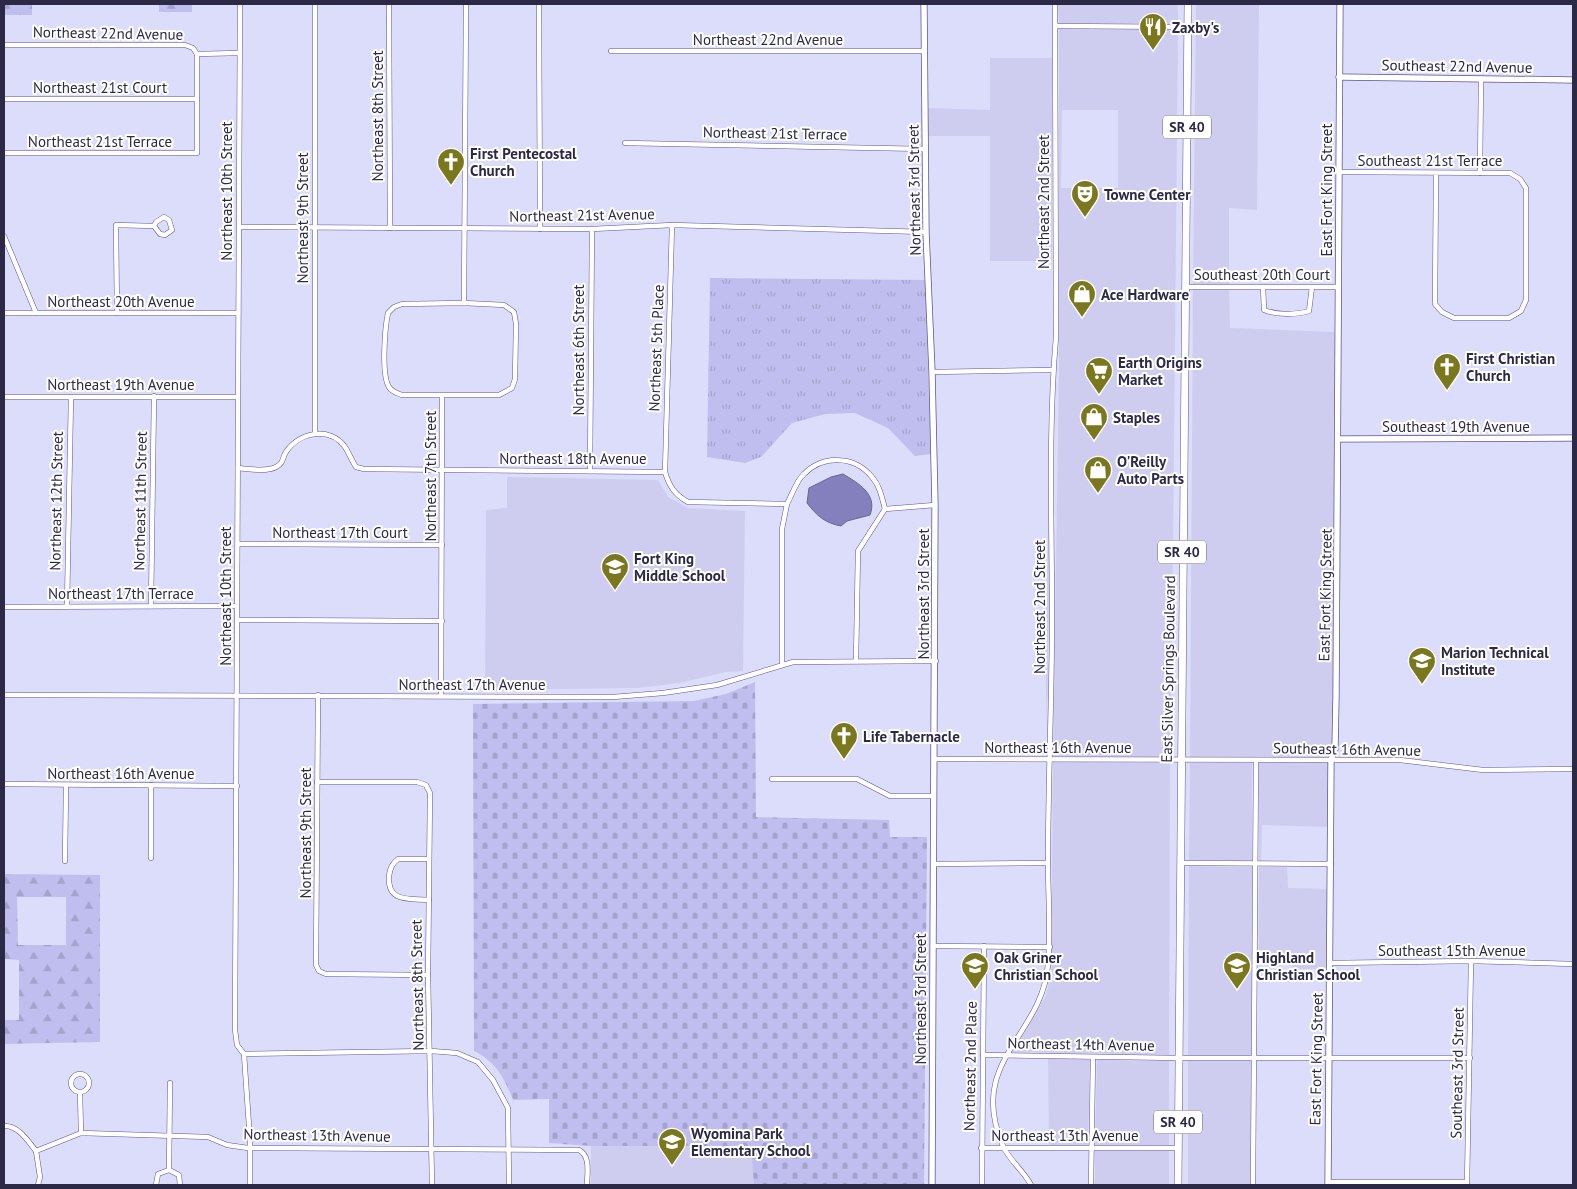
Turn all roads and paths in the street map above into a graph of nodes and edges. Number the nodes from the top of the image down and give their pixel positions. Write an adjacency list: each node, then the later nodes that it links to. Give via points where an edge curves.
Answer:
1 (240, 4): 15 (street, Northeast 10th Street)
2 (315, 4): 31 (street, Northeast 9th Street)
3 (389, 4): 32 (street, Northeast 8th Street)
4 (466, 4): 33 (street)
5 (539, 4): 35 (street)
6 (924, 4): 14 (street, Northeast 3rd Street)
7 (1055, 4): 10 (street, Northeast 2nd Street)
8 (1188, 4): 11 (main road, East Silver Springs Boulevard / SR 40)
9 (1340, 4): 17 (street, East Fort King Street)
10 (1056, 26): 11 (street); 47 (street, Northeast 2nd Street, via 1056,337)
11 (1188, 27): 38 (main road, East Silver Springs Boulevard / SR 40)
12 (4, 45): 16 (street, Northeast 22nd Avenue, via 185,45)
13 (611, 51): 14 (street, Northeast 22nd Avenue)
14 (925, 51): 23 (street, Northeast 3rd Street)
15 (239, 53): 16 (street, Northeast 22nd Avenue); 30 (street, Northeast 10th Street)
16 (197, 54): 21 (street)
17 (1340, 77): 18 (street, Southeast 22nd Avenue); 25 (street, East Fort King Street)
18 (1480, 79): 19 (street, Southeast 22nd Avenue); 26 (street)
19 (1573, 80)
20 (4, 99): 21 (street, Northeast 21st Court)
21 (197, 100): 24 (street, Northeast 21st Terrace, via 197,153)
22 (625, 143): 23 (street, Northeast 21st Terrace)
23 (925, 149): 36 (street, Northeast 3rd Street)
24 (4, 153)
25 (1338, 172): 27 (street, Southeast 21st Terrace); 41 (street, East Fort King Street)
26 (1480, 173): 27 (street, Southeast 21st Terrace); 27 (street, Southeast 21st Terrace, via 1510,173 1526,188 1526,300 1521,311 1509,318 1454,318 1435,304)
27 (1436, 174)
28 (672, 225): 34 (street, Northeast 21st Avenue); 36 (street, Northeast 21st Avenue); 60 (street, Northeast 5th Place)
29 (154, 226): 29 (street, via 160,234 165,235 172,230 172,224 164,217); 45 (street, via 116,225)
30 (239, 227): 31 (street, Northeast 21st Avenue); 46 (street, Northeast 10th Street)
31 (315, 228): 32 (street, Northeast 21st Avenue); 54 (street, Northeast 9th Street)
32 (390, 228): 33 (street, Northeast 21st Avenue)
33 (465, 228): 35 (street, Northeast 21st Avenue); 42 (street)
34 (592, 228): 35 (street, Northeast 21st Avenue); 59 (street, Northeast 6th Street)
35 (540, 229)
36 (926, 232): 48 (street, Northeast 3rd Street)
37 (4, 236): 44 (street)
38 (1185, 287): 39 (street, Southeast 20th Court); 81 (main road, East Silver Springs Boulevard / SR 40)
39 (1263, 287): 40 (street, Southeast 20th Court); 40 (street, via 1264,310 1300,313 1309,311)
40 (1312, 287): 41 (street, Southeast 20th Court)
41 (1338, 287): 56 (street, East Fort King Street)
42 (464, 303): 50 (street, Northeast 7th Street, via 504,305 514,312 515,379 512,388 499,395); 50 (street, via 402,304 388,313 388,386 402,395)
43 (4, 313): 44 (street, Northeast 20th Avenue)
44 (36, 313): 45 (street, Northeast 20th Avenue)
45 (116, 314): 46 (street, Northeast 20th Avenue)
46 (238, 314): 53 (street, Northeast 10th Street)
47 (1053, 370): 48 (street); 80 (street, Northeast 2nd Street)
48 (932, 372): 62 (street, Northeast 3rd Street)
49 (154, 396): 52 (street, Northeast 19th Avenue); 53 (street, Northeast 19th Avenue); 67 (street, Northeast 11th Street)
50 (442, 396): 58 (street, Northeast 7th Street)
51 (4, 397): 52 (street, Northeast 19th Avenue)
52 (71, 397): 66 (street, Northeast 12th Street)
53 (237, 397): 57 (street, Northeast 10th Street)
54 (315, 432): 57 (street, via 299,438 274,469); 58 (street, Northeast 18th Avenue, via 333,436 344,446 356,467)
55 (1573, 438): 56 (street, Southeast 19th Avenue)
56 (1339, 439): 83 (street, East Fort King Street, via 1336,740)
57 (238, 468): 64 (street, Northeast 10th Street)
58 (443, 470): 59 (street, Northeast 18th Avenue); 65 (street, Northeast 7th Street)
59 (590, 471): 60 (street, Northeast 18th Avenue)
60 (665, 472): 61 (street, Northeast 18th Avenue, via 672,490 688,502)
61 (787, 504): 63 (street, via 802,475 815,464 828,459 854,463 872,477); 74 (street, via 782,530)
62 (935, 505): 63 (street); 73 (street, Northeast 3rd Street)
63 (885, 509): 72 (street, via 858,551)
64 (238, 544): 65 (street, Northeast 17th Court); 68 (street, Northeast 10th Street)
65 (442, 545): 71 (street, Northeast 7th Street)
66 (67, 606): 67 (street, Northeast 17th Terrace); 69 (street, Northeast 17th Terrace)
67 (151, 606): 68 (street, Northeast 17th Terrace)
68 (237, 606): 70 (street, Northeast 10th Street)
69 (4, 607)
70 (238, 620): 71 (street); 76 (street, Northeast 10th Street)
71 (442, 621): 78 (street, Northeast 7th Street)
72 (856, 661): 73 (street, Northeast 17th Avenue); 74 (street, Northeast 17th Avenue)
73 (936, 661): 79 (street, Northeast 3rd Street)
74 (782, 663): 78 (street, Northeast 17th Avenue, via 717,684 663,693)
75 (4, 695): 76 (street, Northeast 17th Avenue)
76 (237, 695): 77 (street, Northeast 17th Avenue); 90 (street, Northeast 10th Street)
77 (318, 695): 78 (street, Northeast 17th Avenue); 86 (street, Northeast 9th Street)
78 (441, 696)
79 (934, 759): 80 (street, Northeast 16th Avenue); 91 (street, Northeast 3rd Street)
80 (1050, 759): 81 (street, Northeast 16th Avenue); 95 (street, Northeast 2nd Street)
81 (1180, 760): 82 (street, Southeast 16th Avenue); 96 (main road, East Silver Springs Boulevard / SR 40)
82 (1256, 760): 83 (street, Southeast 16th Avenue); 98 (street)
83 (1331, 760): 84 (street, Southeast 16th Avenue, via 1400,760 1483,770); 99 (street, East Fort King Street)
84 (1573, 769)
85 (772, 779): 91 (street, via 857,779 890,796)
86 (317, 782): 93 (street, Northeast 8th Street, via 417,782 426,785 430,793); 107 (street, Northeast 9th Street, via 316,965 319,971 326,974)
87 (4, 784): 89 (street, Northeast 16th Avenue)
88 (151, 785): 89 (street, Northeast 16th Avenue); 90 (street, Northeast 16th Avenue); 92 (street)
89 (66, 786): 94 (street)
90 (237, 786): 109 (street, Northeast 10th Street, via 235,1030 237,1045)
91 (934, 796): 97 (street, Northeast 3rd Street)
92 (152, 858)
93 (429, 859): 100 (street, Northeast 8th Street); 100 (street, via 398,859 390,870 389,884 394,895 400,898)
94 (65, 861)
95 (1048, 863): 97 (street); 103 (street, Northeast 2nd Street)
96 (1180, 863): 98 (street); 114 (main road, East Silver Springs Boulevard / SR 40)
97 (933, 864): 101 (street, Northeast 3rd Street)
98 (1256, 864): 99 (street); 115 (street)
99 (1331, 864): 105 (street, East Fort King Street)
100 (429, 900): 107 (street, Northeast 8th Street)
101 (934, 946): 102 (street); 142 (street, Northeast 3rd Street)
102 (984, 946): 103 (street); 111 (street, Northeast 2nd Place)
103 (1050, 947): 110 (street, Northeast 2nd Street, via 1043,994)
104 (1471, 961): 105 (street, Southeast 15th Avenue); 106 (street, Southeast 15th Avenue); 116 (street, Southeast 3rd Street)
105 (1330, 963): 113 (street, East Fort King Street)
106 (1573, 964)
107 (428, 975): 108 (street, Northeast 8th Street)
108 (431, 1051): 109 (street); 129 (street, via 457,1053 478,1062 493,1080 508,1108); 130 (street, Northeast 8th Street)
109 (244, 1054): 124 (street, Northeast 10th Street)
110 (1007, 1054): 111 (street, Northeast 14th Avenue); 112 (street, Northeast 14th Avenue); 120 (street, Northeast 2nd Street, via 996,1076)
111 (983, 1055): 119 (street, Northeast 2nd Place)
112 (1093, 1057): 114 (street, Northeast 14th Avenue); 127 (street)
113 (1328, 1057): 115 (street, Northeast 14th Avenue); 116 (street, Northeast 14th Avenue); 133 (street, East Fort King Street)
114 (1179, 1058): 115 (street, Northeast 14th Avenue); 128 (main road, East Silver Springs Boulevard / SR 40)
115 (1255, 1058): 147 (street)
116 (1470, 1058): 134 (street, Southeast 3rd Street)
117 (170, 1083): 123 (street)
118 (80, 1092): 118 (street, via 89,1084 86,1076 81,1074 75,1075 71,1082 72,1088); 122 (street)
119 (982, 1103): 120 (street); 125 (street, Northeast 2nd Place)
120 (992, 1103): 126 (street, Northeast 2nd Street)
121 (4, 1126): 131 (street, via 22,1134)
122 (81, 1133): 123 (street, Northeast 13th Avenue); 131 (street, Northeast 13th Avenue)
123 (170, 1136): 124 (street, Northeast 13th Avenue, via 208,1137 227,1145); 132 (street)
124 (248, 1148): 130 (street, Northeast 13th Avenue); 138 (street, Northeast 10th Street)
125 (981, 1148): 126 (street, Northeast 13th Avenue); 143 (street, Northeast 2nd Place)
126 (1004, 1148): 127 (street, Northeast 13th Avenue); 144 (street, Northeast 2nd Street)
127 (1091, 1148): 128 (street, Northeast 13th Avenue); 145 (street)
128 (1178, 1148): 146 (main road, East Silver Springs Boulevard / SR 40)
129 (508, 1149): 130 (street, Northeast 13th Avenue); 140 (street); 141 (street, Northeast 13th Avenue, via 584,1152)
130 (432, 1150): 139 (street, Northeast 8th Street)
131 (36, 1151): 135 (street)
132 (169, 1170): 136 (street, via 158,1174); 137 (street, via 179,1175)
133 (1328, 1184): 134 (street)
134 (1467, 1184)
135 (38, 1185)
136 (156, 1185)
137 (180, 1185)
138 (250, 1185)
139 (432, 1185)
140 (509, 1185)
141 (587, 1185)
142 (932, 1185)
143 (982, 1185)
144 (1031, 1185)
145 (1091, 1185)
146 (1178, 1185)
147 (1253, 1185)

